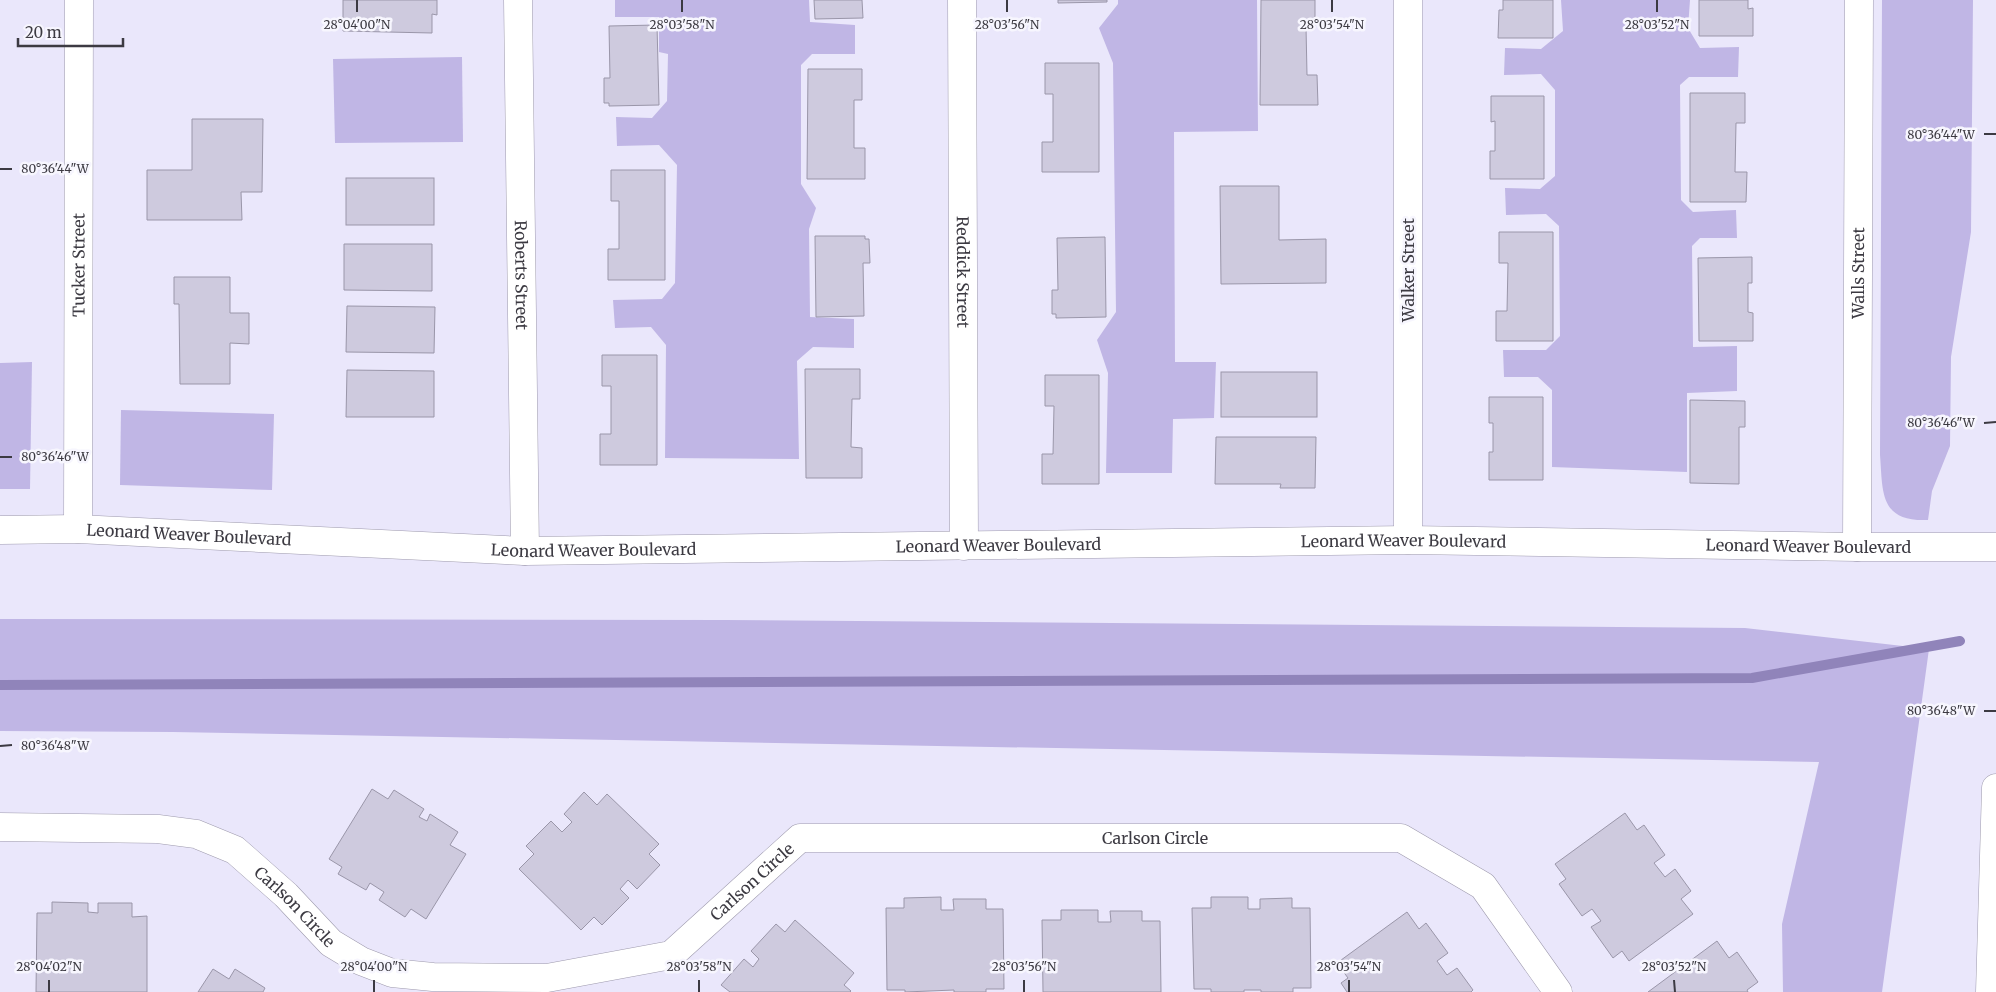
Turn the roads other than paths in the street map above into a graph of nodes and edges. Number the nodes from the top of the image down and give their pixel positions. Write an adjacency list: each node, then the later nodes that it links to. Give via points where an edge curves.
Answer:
1 (79, 0): 6 (street, Tucker Street)
2 (518, 0): 12 (street, Roberts Street)
3 (962, 0): 9 (street, Reddick Street)
4 (1408, 0): 8 (street, Walker Street)
5 (1859, 0): 10 (street, Walls Street)
6 (78, 529): 7 (street, Leonard Weaver Boulevard); 12 (street, Leonard Weaver Boulevard)
7 (0, 530)
8 (1408, 540): 9 (street, Leonard Weaver Boulevard); 10 (street, Leonard Weaver Boulevard)
9 (964, 546): 12 (street, Leonard Weaver Boulevard)
10 (1857, 547): 11 (street, Leonard Weaver Boulevard)
11 (1996, 547)
12 (525, 551)
13 (1996, 788): 17 (street)
14 (0, 827): 15 (street, Carlson Circle, via 158,830 196,834 235,850 286,895 331,943 360,961 392,973)
15 (547, 985): 16 (street, Carlson Circle, via 671,955 800,838 1401,838 1483,886)
16 (1558, 992)
17 (1990, 992)

